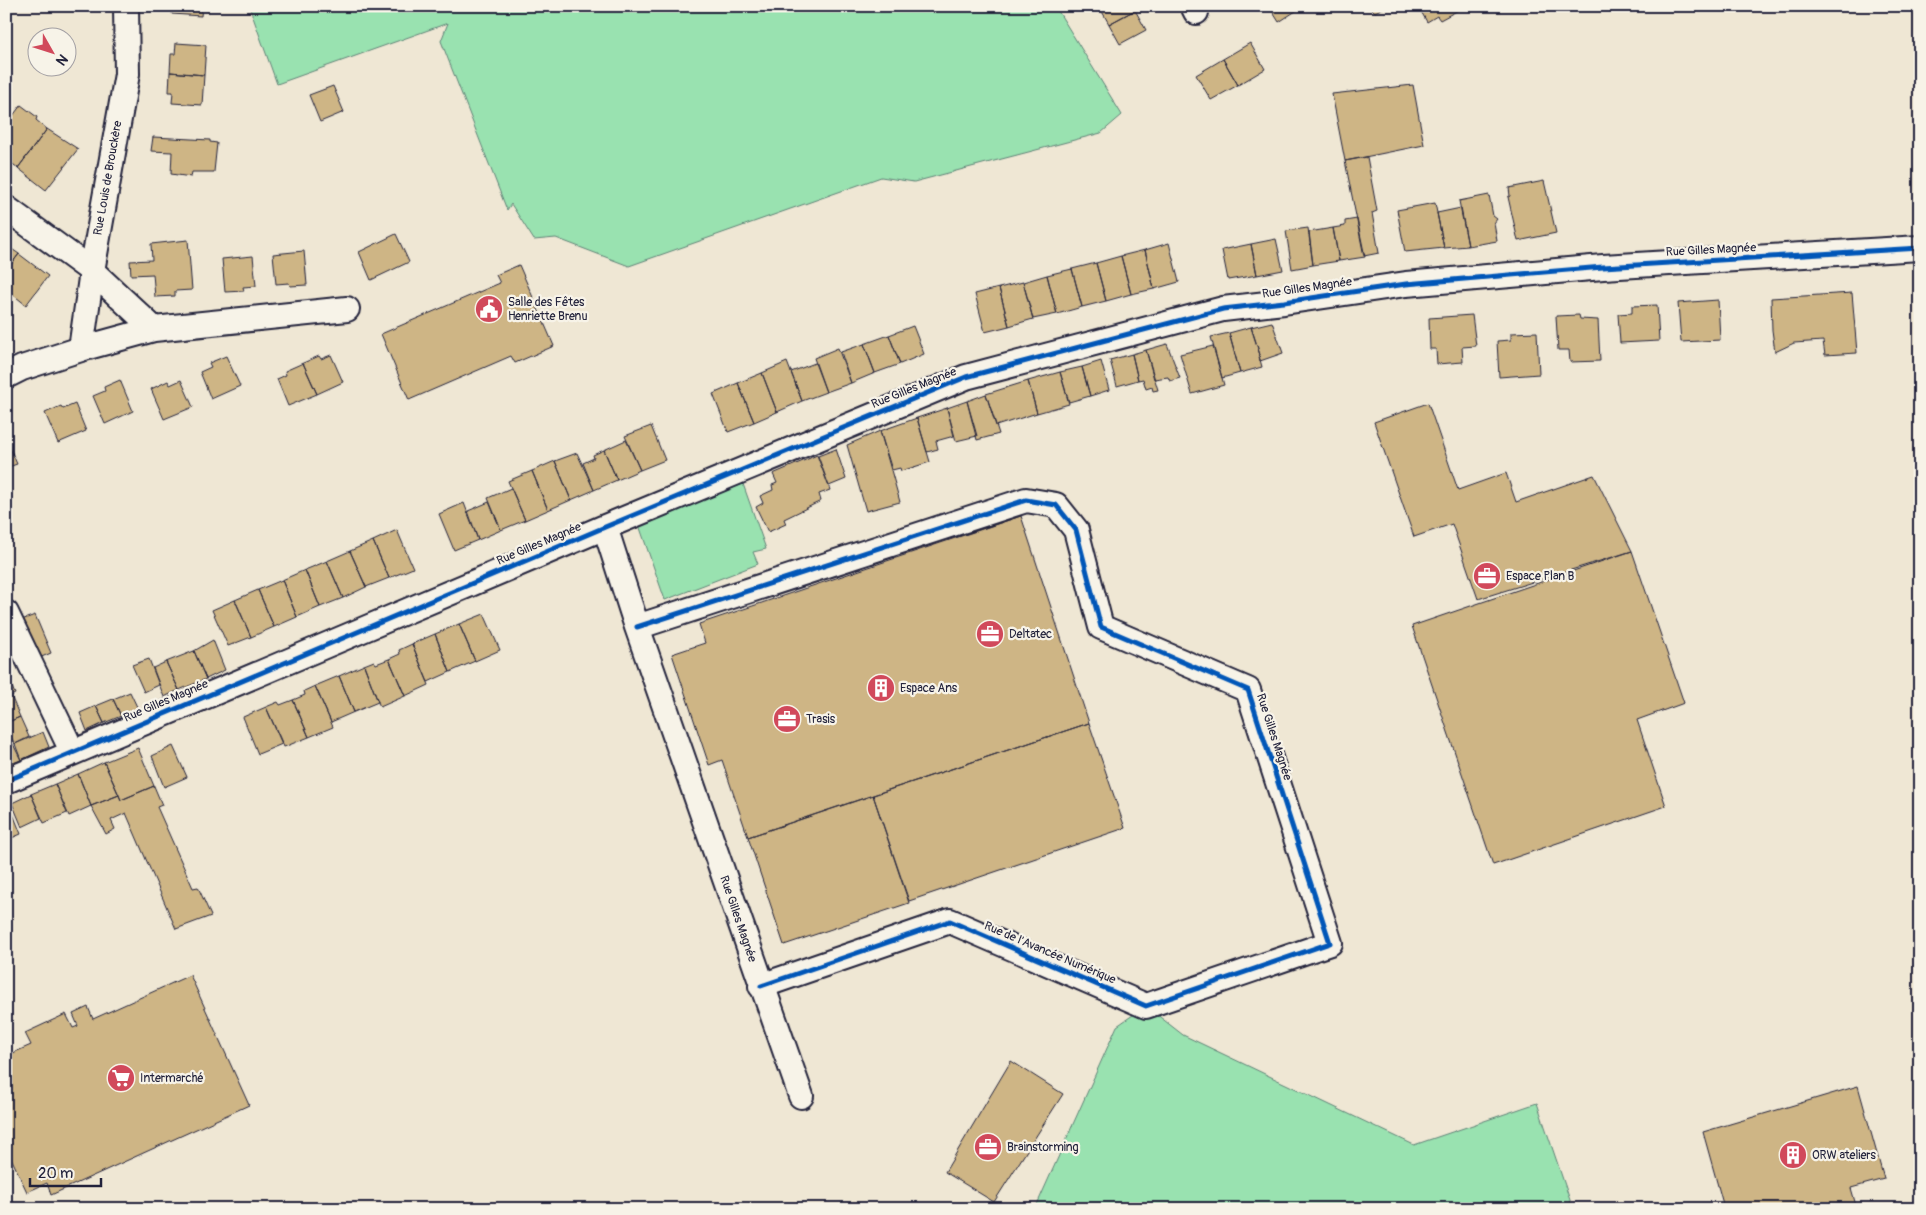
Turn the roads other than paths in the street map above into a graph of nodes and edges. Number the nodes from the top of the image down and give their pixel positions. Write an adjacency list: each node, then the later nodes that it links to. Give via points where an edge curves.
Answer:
1 (126, 6): 4 (street, Rue Louis de Brouckère, via 127,74)
2 (6, 208): 4 (street)
3 (1920, 248): 9 (street, Rue Gilles Magnée, via 1446,280 1223,309 966,377)
4 (92, 271): 6 (street); 7 (street, Rue Louis de Brouckère)
5 (347, 309): 6 (street)
6 (154, 329): 7 (street)
7 (81, 349): 8 (street)
8 (6, 376)
9 (605, 527): 11 (street, Rue Gilles Magnée); 12 (street, Rue Gilles Magnée)
10 (6, 613): 12 (street)
11 (637, 627): 14 (street, Rue Gilles Magnée, via 1026,500 1056,505 1076,530 1101,626 1248,690); 15 (street, Rue Gilles Magnée)
12 (72, 752): 13 (street, Rue Gilles Magnée)
13 (6, 781)
14 (1330, 943): 15 (street, Rue de l'Avancée Numérique, via 1146,1006 950,922)
15 (762, 986): 16 (street, Rue Gilles Magnée)
16 (801, 1096)

